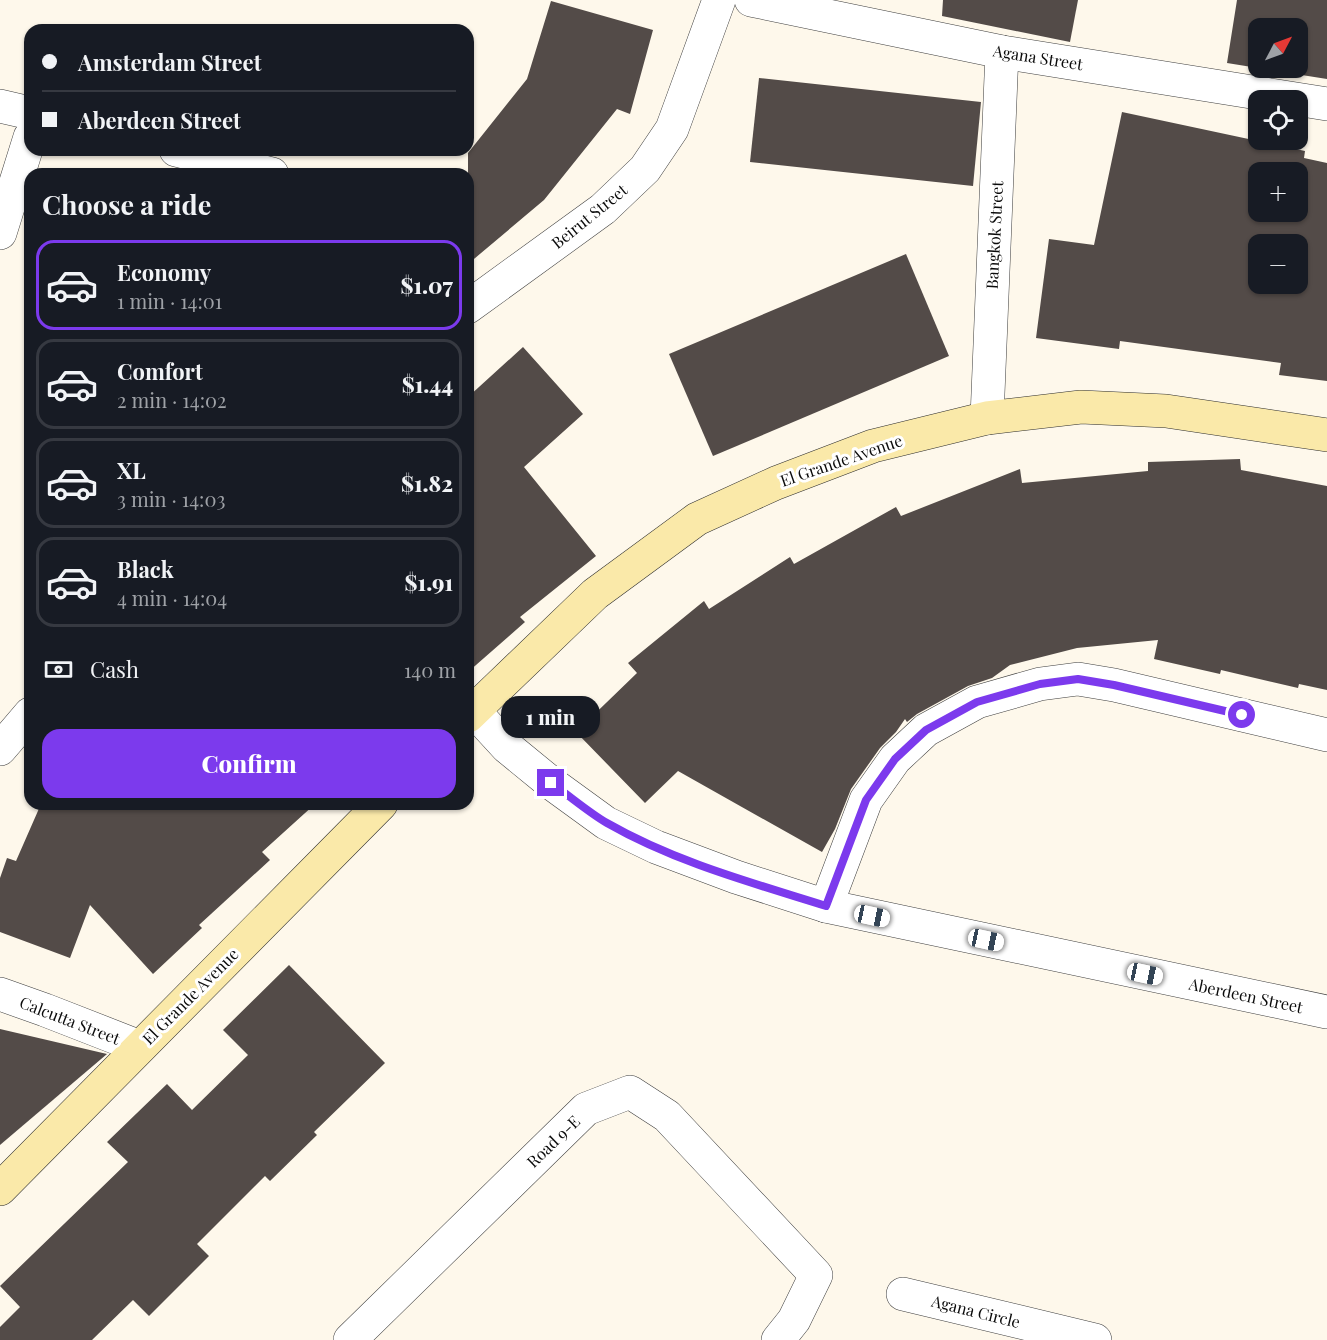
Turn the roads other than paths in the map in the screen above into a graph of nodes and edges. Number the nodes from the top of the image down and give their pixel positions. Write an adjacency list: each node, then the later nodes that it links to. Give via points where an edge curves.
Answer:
1 (718, 0): 11 (street, Beirut Street, via 672,129 645,169 603,209)
2 (751, 0): 3 (street, Agana Street)
3 (1002, 52): 4 (street, Agana Street); 12 (street, Bangkok Street)
4 (1327, 104)
5 (0, 106): 6 (street)
6 (24, 112)
7 (24, 156): 10 (street)
8 (201, 156): 9 (street)
9 (248, 168)
10 (0, 233)
11 (474, 299)
12 (987, 418): 13 (street, El Grande Avenue, via 1081,407 1166,411); 14 (street, El Grande Avenue, via 873,446 697,519 595,594)
13 (1327, 435)
14 (474, 710)
15 (474, 716): 20 (street, Aberdeen Street, via 551,783 606,823 656,847)
16 (24, 721): 18 (street)
17 (1327, 735): 20 (street, via 1078,679 1040,684 977,702 926,730 895,759 866,800)
18 (0, 749)
19 (375, 810): 23 (street, El Grande Avenue)
20 (826, 906): 22 (street, Aberdeen Street)
21 (0, 994): 23 (street, Calcutta Street)
22 (1327, 1012)
23 (140, 1047): 24 (street, El Grande Avenue)
24 (0, 1189)
25 (903, 1294): 26 (street, Agana Circle)
26 (1048, 1334): 29 (street, Agana Circle)
27 (350, 1340): 28 (street, Road 9-E, via 586,1109 630,1092 667,1116 816,1275 794,1320)
28 (778, 1340)
29 (1095, 1340)

